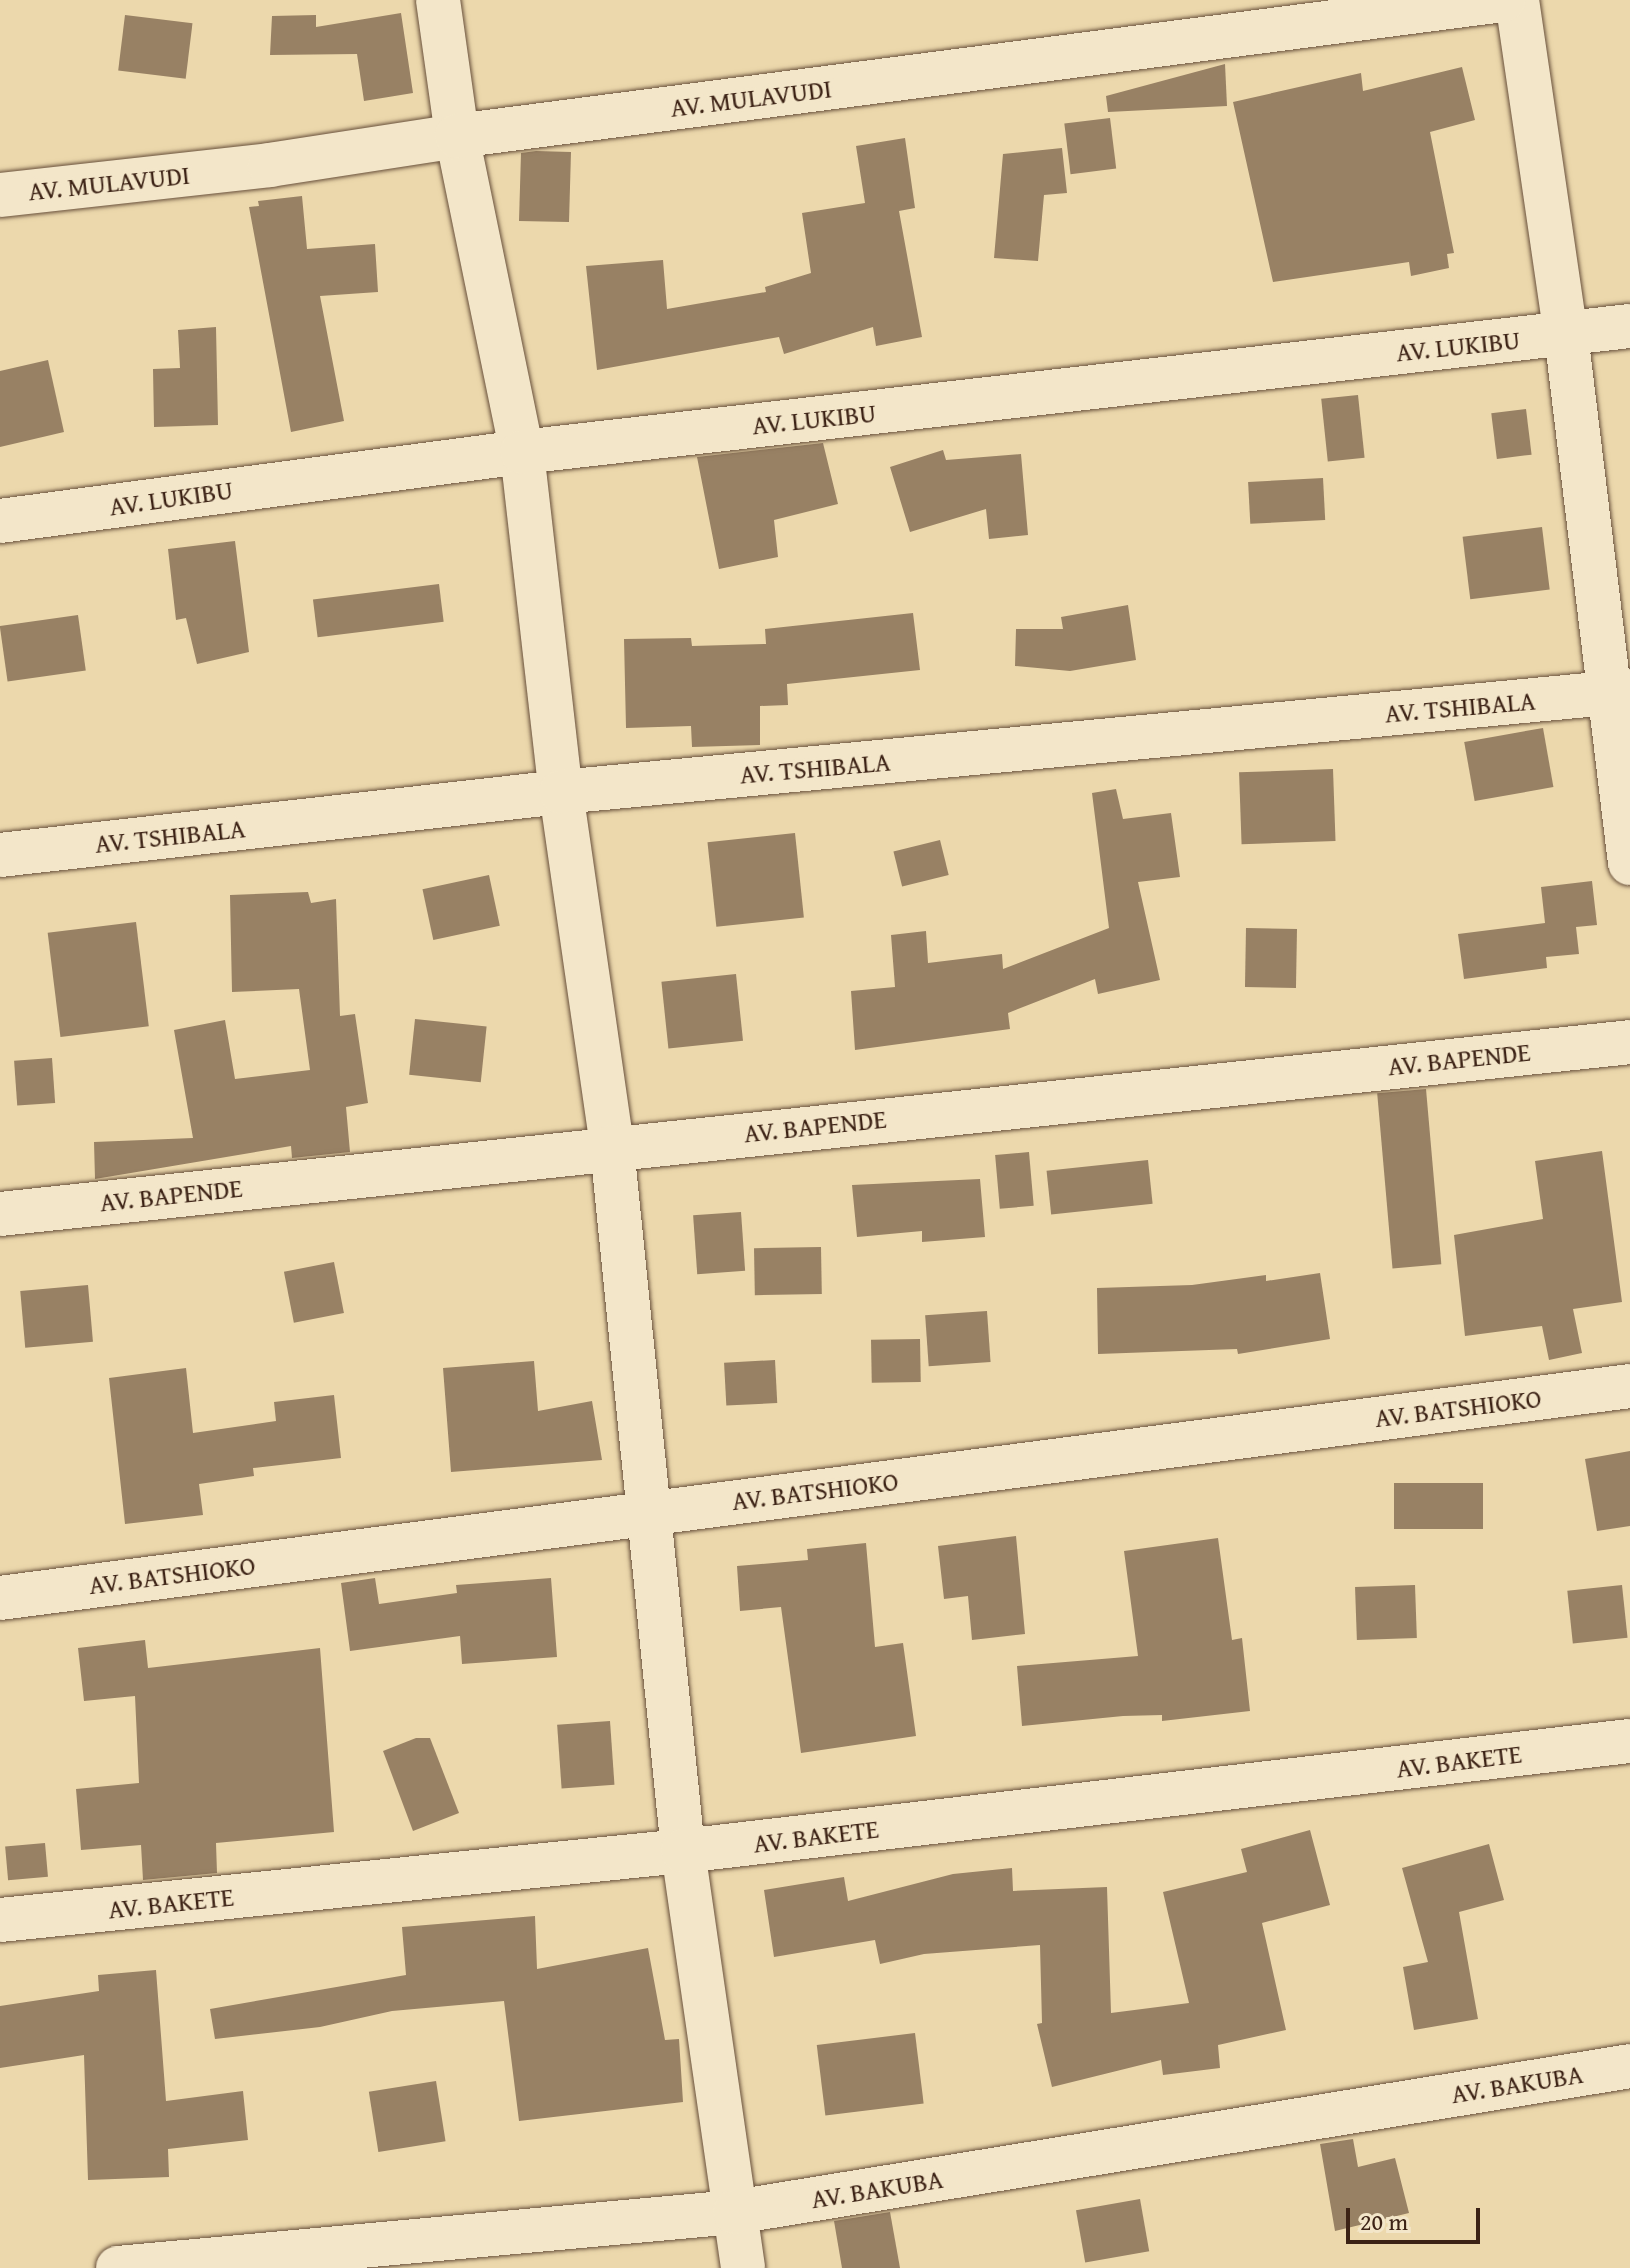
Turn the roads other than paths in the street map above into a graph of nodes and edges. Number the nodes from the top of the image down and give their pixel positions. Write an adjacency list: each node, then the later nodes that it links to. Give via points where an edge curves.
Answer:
1 (438, 0): 4 (street)
2 (1503, 0): 4 (street, AV. MULAVUDI)
3 (1517, 0): 7 (street)
4 (457, 136): 5 (street, AV. MULAVUDI, via 270,165); 8 (street)
5 (0, 195)
6 (1630, 326): 7 (street, AV. LUKIBU)
7 (1566, 334): 8 (street, AV. LUKIBU); 10 (street)
8 (522, 452): 9 (street, AV. LUKIBU); 11 (street)
9 (0, 521)
10 (1619, 692): 11 (street, AV. TSHIBALA); 13 (street)
11 (561, 792): 12 (street, AV. TSHIBALA); 15 (street)
12 (0, 855)
13 (1630, 863)
14 (1630, 1042): 15 (street, AV. BAPENDE)
15 (612, 1147): 16 (street, AV. BAPENDE); 18 (street)
16 (0, 1214)
17 (1630, 1386): 18 (street, AV. BATSHIOKO)
18 (651, 1512): 19 (street, AV. BATSHIOKO); 21 (street)
19 (0, 1598)
20 (1630, 1741): 21 (street, AV. BAKETE)
21 (683, 1851): 22 (street, AV. BAKETE); 24 (street)
22 (0, 1920)
23 (1630, 2066): 24 (street, AV. BAKUBA)
24 (735, 2212): 25 (street, AV. BAKUBA); 26 (street)
25 (118, 2268)
26 (743, 2268)

